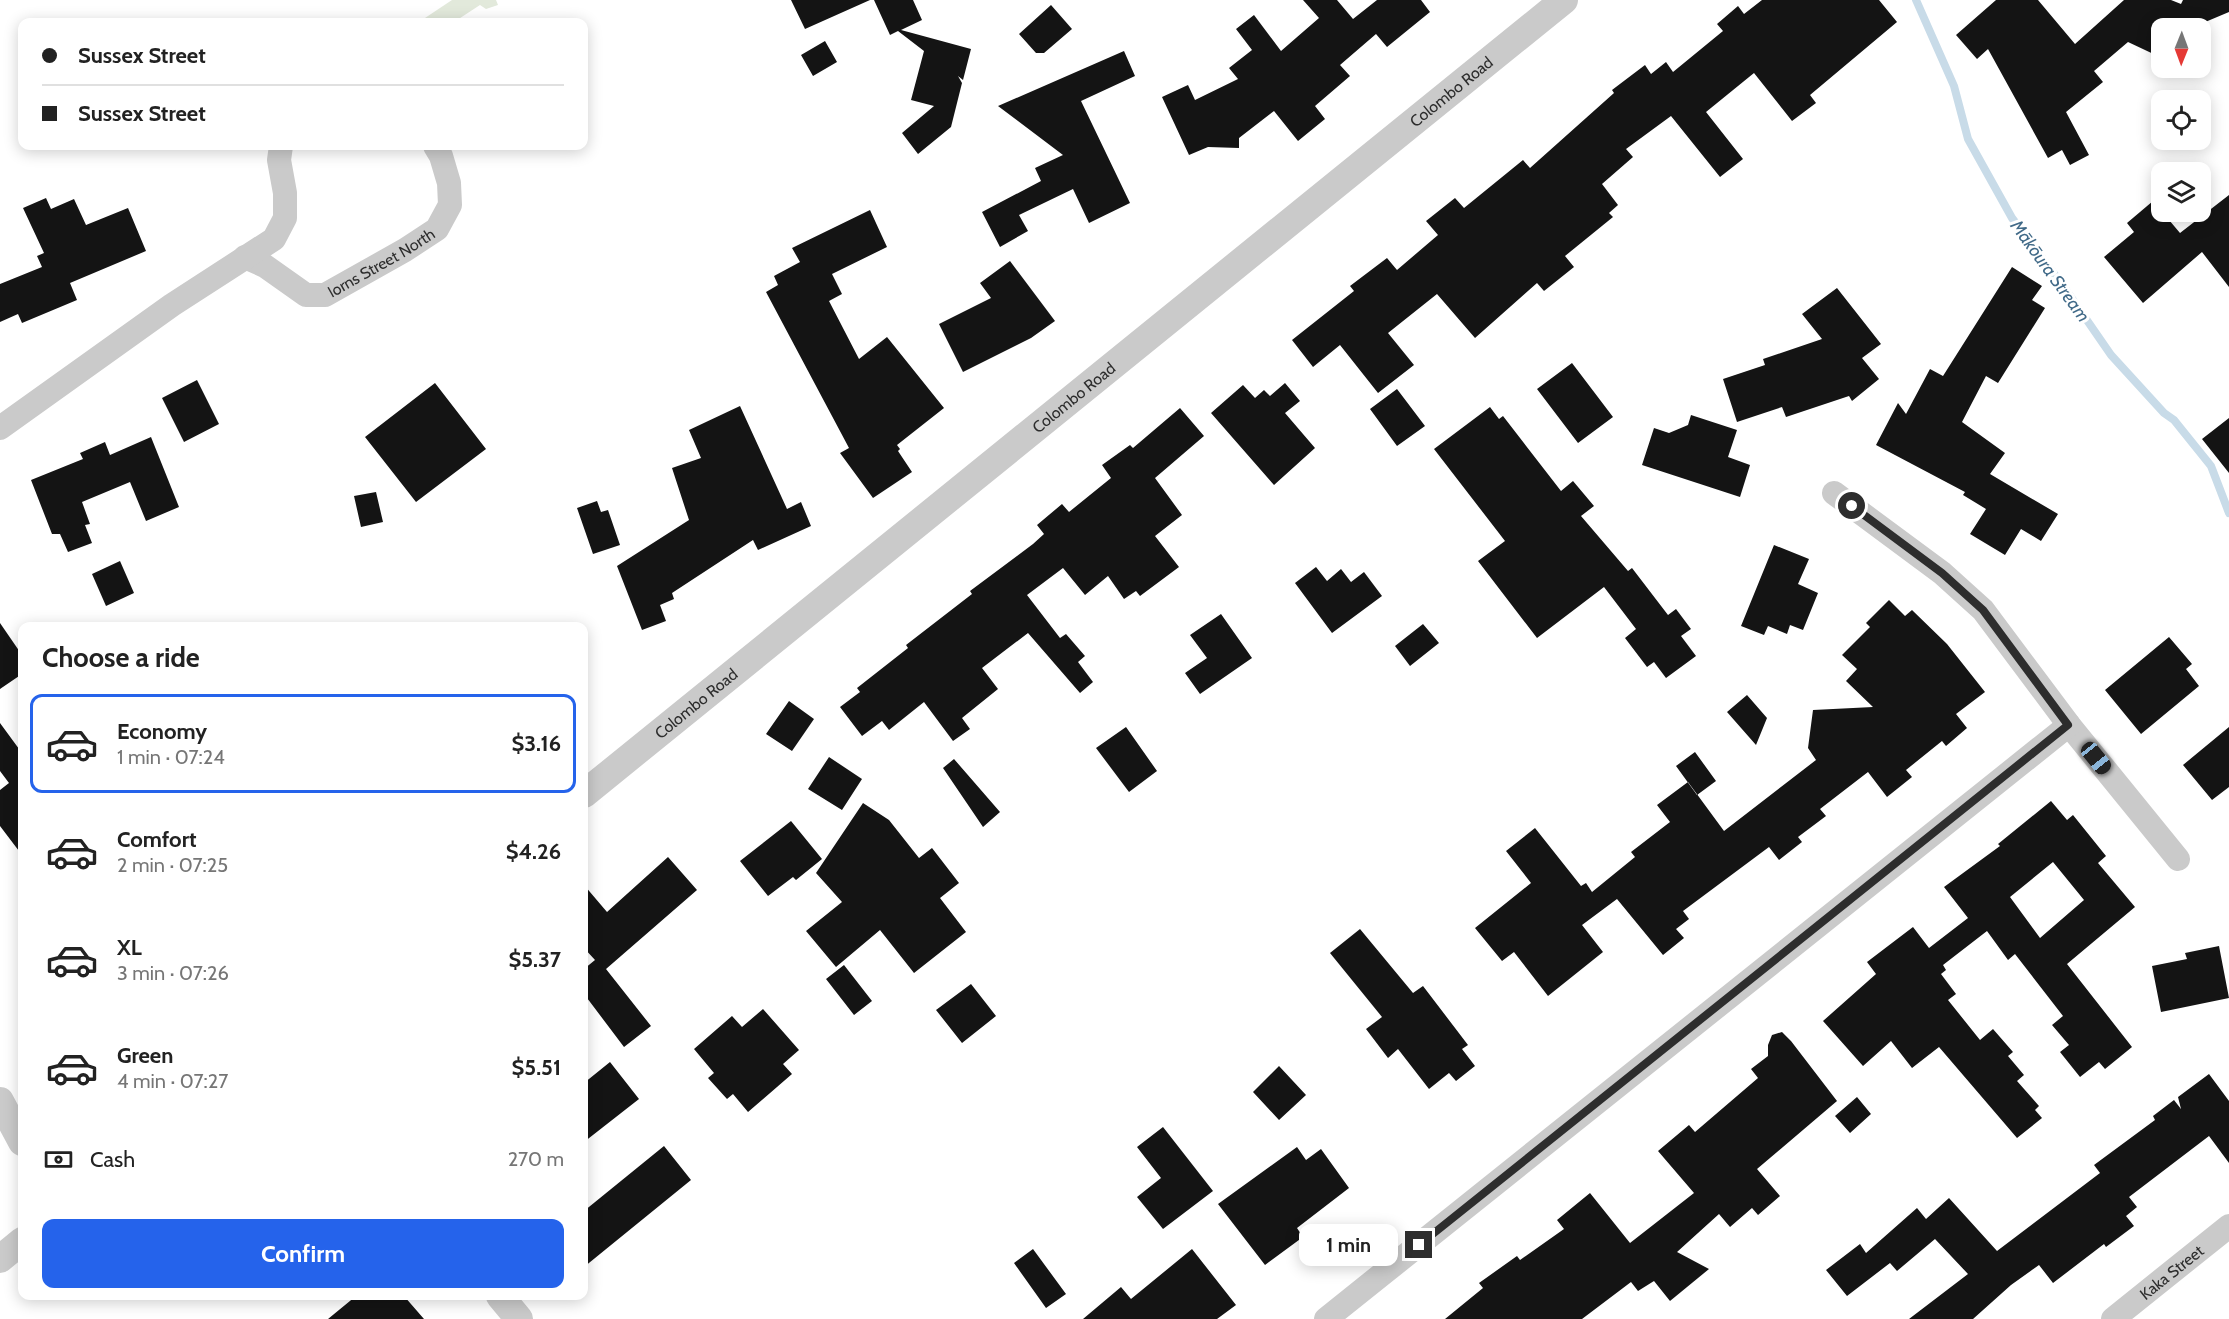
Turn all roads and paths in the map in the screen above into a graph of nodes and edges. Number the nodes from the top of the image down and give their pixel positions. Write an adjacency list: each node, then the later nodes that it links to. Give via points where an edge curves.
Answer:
1 (1564, 0): 8 (street, Colombo Road)
2 (280, 150): 4 (street, via 285,218 274,239)
3 (437, 150): 4 (street, Iorns Street North, via 449,183 450,205 437,229 325,295 306,295)
4 (245, 257): 5 (street)
5 (0, 428)
6 (1834, 493): 7 (street, via 1942,573 1983,610)
7 (2068, 725): 9 (street); 17 (street)
8 (588, 791)
9 (2178, 859)
10 (0, 1101): 11 (street)
11 (18, 1135)
12 (2229, 1226): 18 (street, Kaka Street)
13 (18, 1244): 14 (street)
14 (0, 1259)
15 (503, 1300): 16 (street)
16 (519, 1319)
17 (1326, 1319)
18 (2113, 1319)

